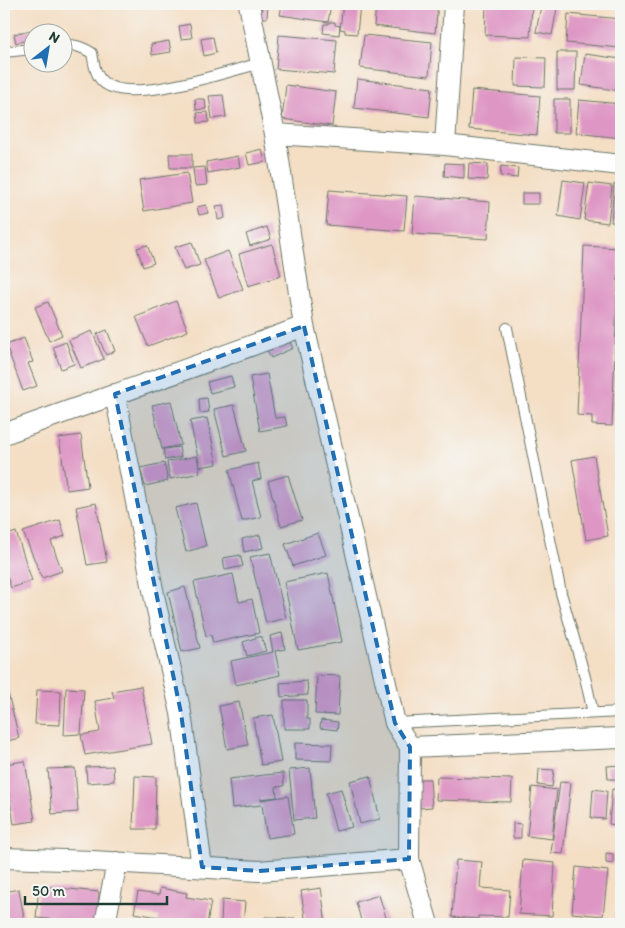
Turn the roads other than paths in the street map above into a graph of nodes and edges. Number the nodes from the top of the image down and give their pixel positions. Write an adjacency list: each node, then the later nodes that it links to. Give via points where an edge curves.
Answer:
1 (249, 4): 6 (street)
2 (454, 4): 8 (street)
3 (72, 44): 6 (lane, via 92,53 97,76 104,83 140,91 160,89)
4 (22, 50): 5 (lane)
5 (4, 52)
6 (261, 63): 7 (street)
7 (276, 134): 8 (street); 10 (street)
8 (445, 146): 9 (street)
9 (621, 165)
10 (304, 326): 12 (street); 16 (street)
11 (507, 328): 15 (lane, via 561,593)
12 (114, 394): 13 (street); 22 (street, via 156,605 182,713)
13 (4, 434)
14 (621, 712): 15 (lane)
15 (593, 713): 16 (lane)
16 (395, 723): 18 (street)
17 (621, 738): 18 (street)
18 (410, 747): 20 (street)
19 (4, 858): 21 (street)
20 (409, 859): 22 (street, via 259,871); 24 (street)
21 (117, 862): 22 (street); 23 (street)
22 (202, 867)
23 (105, 924)
24 (428, 924)

